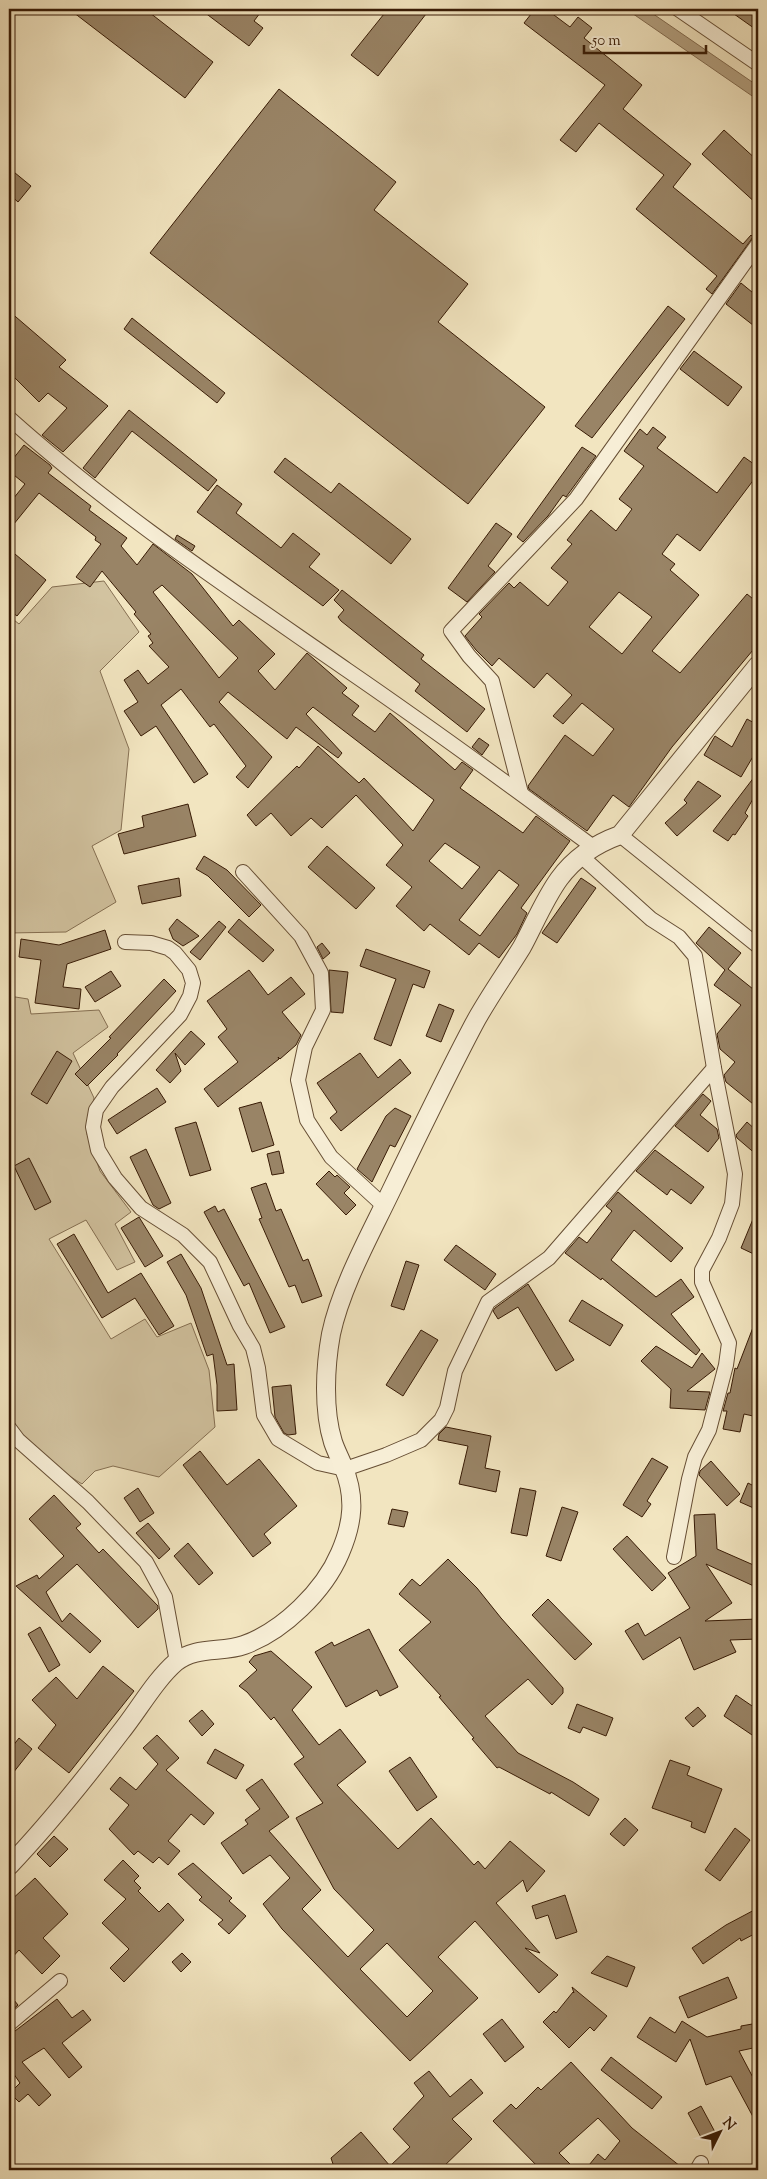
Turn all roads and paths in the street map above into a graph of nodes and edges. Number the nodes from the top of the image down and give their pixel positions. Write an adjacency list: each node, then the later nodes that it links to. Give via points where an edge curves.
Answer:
1 (678, 9): 2 (street)
2 (758, 64)
3 (758, 244): 6 (street, via 576,499 451,631 492,682)
4 (9, 418): 6 (street, via 57,461 147,530 457,745)
5 (758, 666): 7 (street)
6 (520, 793): 8 (street)
7 (620, 835): 8 (street); 11 (street)
8 (587, 851): 12 (street, via 651,919 679,938 695,956); 13 (street, via 559,879 524,944 476,1021)
9 (243, 872): 13 (street, via 301,936 321,973 323,1010 305,1047 298,1080 307,1120 331,1157)
10 (125, 942): 15 (street, via 151,943 168,948 189,970 193,983 180,1015 104,1097 96,1110 94,1127 98,1150 115,1178 141,1208 183,1235 210,1262 253,1348 264,1415 278,1439 318,1463)
11 (758, 946)
12 (714, 1068): 15 (street, via 549,1258 488,1302 455,1371 441,1420 421,1440); 16 (street, via 735,1174 732,1204 702,1270 702,1282 729,1343 709,1430 695,1457 689,1480)
13 (384, 1206): 15 (street, via 340,1301 331,1334 327,1411 333,1442)
14 (9, 1428): 17 (street, via 146,1562 165,1597)
15 (345, 1469): 17 (street, via 352,1496 350,1523 340,1554 310,1598 288,1619 243,1645 192,1653)
16 (674, 1557)
17 (177, 1662): 18 (street)
18 (9, 1866)
19 (60, 1982): 20 (street)
20 (9, 2024)

